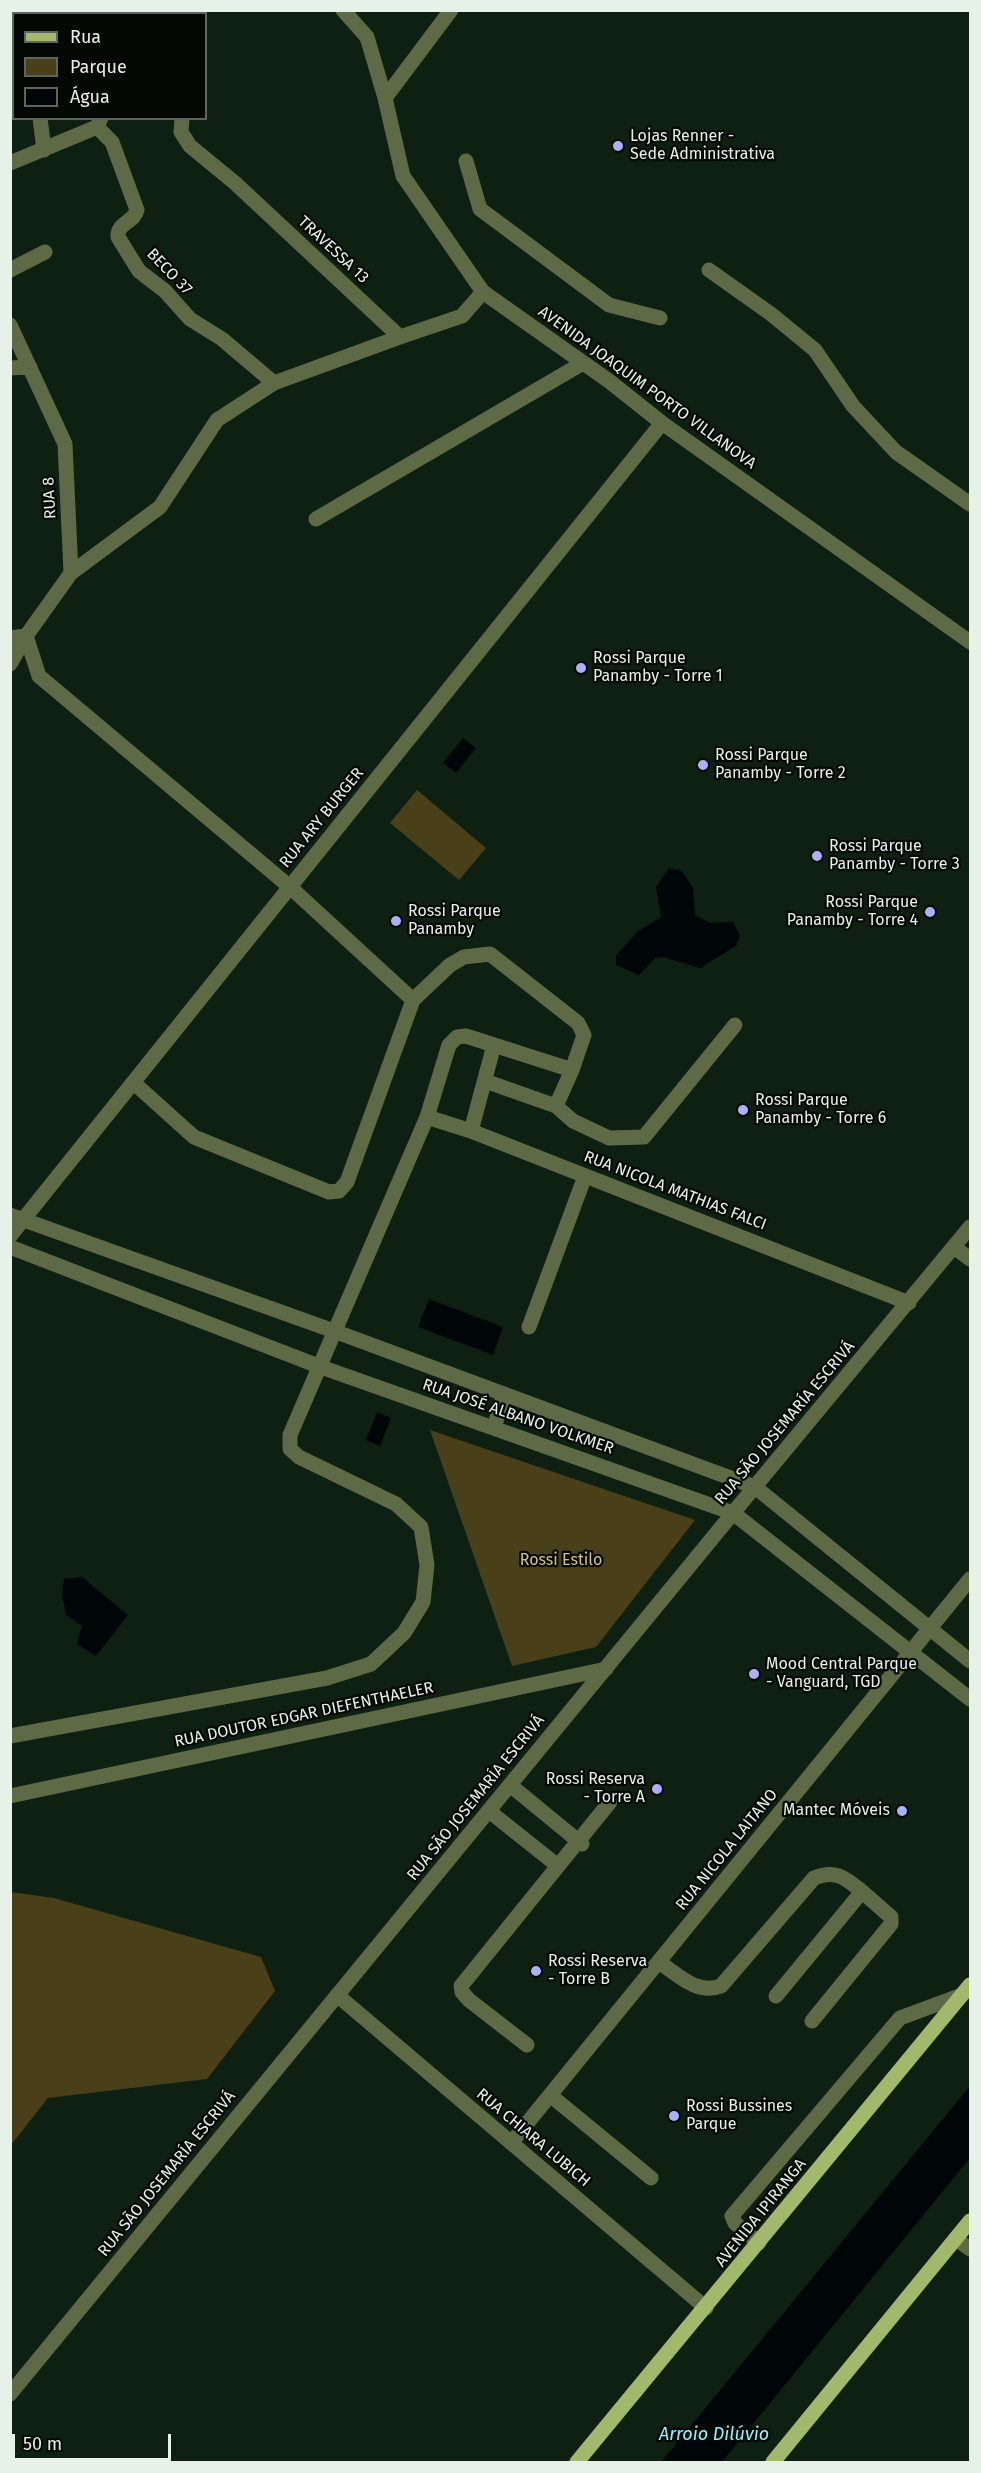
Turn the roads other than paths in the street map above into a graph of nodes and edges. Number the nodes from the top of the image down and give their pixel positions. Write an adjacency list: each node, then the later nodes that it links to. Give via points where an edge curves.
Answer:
1 (343, 10): 3 (street, AVENIDA JOAQUIM PORTO VILLANOVA, via 367,37)
2 (451, 10): 3 (street)
3 (385, 98): 13 (street, AVENIDA JOAQUIM PORTO VILLANOVA, via 403,176)
4 (40, 120): 7 (street)
5 (182, 120): 16 (street, TRAVESSA 13, via 181,132 190,146 235,183)
6 (99, 123): 7 (street); 20 (street, BECO 37, via 112,142 137,210 119,228 118,237 139,271 165,291 190,319 222,339)
7 (44, 150): 9 (street)
8 (466, 161): 14 (street, via 480,209 609,305)
9 (10, 163)
10 (45, 252): 11 (street)
11 (10, 270)
12 (709, 270): 22 (street, via 815,350 853,406 896,452)
13 (483, 292): 16 (street, via 462,316); 17 (street, AVENIDA JOAQUIM PORTO VILLANOVA)
14 (660, 318)
15 (10, 325): 18 (street, RUA 8)
16 (400, 338): 20 (street)
17 (583, 363): 21 (street, AVENIDA JOAQUIM PORTO VILLANOVA); 23 (street)
18 (30, 367): 19 (street); 24 (street, RUA 8, via 65,444)
19 (10, 368)
20 (274, 383): 24 (street, via 217,420 160,507)
21 (662, 423): 26 (street, AVENIDA JOAQUIM PORTO VILLANOVA); 28 (street, RUA ARY BURGER)
22 (970, 504)
23 (316, 519)
24 (71, 573): 25 (street)
25 (18, 637): 27 (street); 28 (street, via 39,676)
26 (970, 642)
27 (10, 664)
28 (290, 887): 29 (street); 34 (street, RUA ARY BURGER)
29 (413, 1000): 32 (street, via 450,965 464,957 490,954 578,1023 584,1035); 34 (street, via 347,1182 339,1191 329,1192 194,1137)
30 (735, 1025): 35 (street, via 644,1137 609,1138 573,1121)
31 (494, 1044): 32 (street); 33 (street); 36 (street, via 466,1036 457,1037 449,1045)
32 (572, 1070): 35 (street)
33 (485, 1081): 35 (street); 37 (street)
34 (134, 1083): 39 (street, RUA ARY BURGER)
35 (556, 1106)
36 (427, 1117): 37 (street, RUA NICOLA MATHIAS FALCI); 47 (street)
37 (471, 1131): 38 (street, RUA NICOLA MATHIAS FALCI)
38 (585, 1176): 45 (street, RUA NICOLA MATHIAS FALCI); 46 (street)
39 (17, 1217): 41 (street, RUA ARY BURGER); 47 (street, RUA JOSÉ ALBANO VOLKMER)
40 (970, 1227): 43 (street, RUA SÃO JOSEMARÍA ESCRIVÁ)
41 (10, 1236)
42 (10, 1247): 48 (street, RUA JOSÉ ALBANO VOLKMER)
43 (954, 1247): 44 (street); 45 (street, RUA SÃO JOSEMARÍA ESCRIVÁ)
44 (970, 1259)
45 (909, 1303): 51 (street, RUA SÃO JOSEMARÍA ESCRIVÁ)
46 (529, 1327)
47 (334, 1331): 48 (street); 49 (street, RUA JOSÉ ALBANO VOLKMER)
48 (321, 1367): 50 (street, RUA JOSÉ ALBANO VOLKMER); 59 (street, via 290,1435 290,1449 396,1504 421,1527 427,1565 423,1602 404,1633 370,1664 327,1678)
49 (504, 1394): 50 (street); 51 (street, RUA JOSÉ ALBANO VOLKMER)
50 (494, 1428): 52 (street, RUA JOSÉ ALBANO VOLKMER)
51 (755, 1487): 52 (street, RUA SÃO JOSEMARÍA ESCRIVÁ); 54 (street, RUA JOSÉ ALBANO VOLKMER)
52 (733, 1513): 55 (street, RUA JOSÉ ALBANO VOLKMER); 57 (street, RUA SÃO JOSEMARÍA ESCRIVÁ)
53 (970, 1580): 54 (street, RUA NICOLA LAITANO)
54 (931, 1628): 55 (street, RUA NICOLA LAITANO); 56 (street, RUA JOSÉ ALBANO VOLKMER)
55 (912, 1651): 58 (street, RUA JOSÉ ALBANO VOLKMER); 67 (street, RUA NICOLA LAITANO)
56 (970, 1661)
57 (606, 1669): 60 (street, RUA SÃO JOSEMARÍA ESCRIVÁ); 61 (street, RUA DOUTOR EDGAR DIEFENTHAELER)
58 (970, 1698)
59 (10, 1736)
60 (510, 1785): 63 (street, RUA SÃO JOSEMARÍA ESCRIVÁ); 64 (street)
61 (10, 1796)
62 (610, 1802): 64 (street)
63 (489, 1811): 65 (street); 69 (street, RUA SÃO JOSEMARÍA ESCRIVÁ)
64 (580, 1843): 65 (street)
65 (558, 1866): 72 (street, via 461,1986 469,2000)
66 (859, 1889): 67 (street, via 840,1875 831,1873 814,1878 721,1986 713,1989 693,1986); 70 (street, via 856,1900); 71 (street, via 891,1917 891,1924)
67 (659, 1962): 73 (street, RUA NICOLA LAITANO)
68 (966, 1990): 78 (main road, AVENIDA IPIRANGA); 78 (street, via 900,2018 732,2216)
69 (337, 1995): 74 (street, RUA CHIARA LUBICH); 81 (street, RUA SÃO JOSEMARÍA ESCRIVÁ)
70 (776, 1995)
71 (812, 2021)
72 (527, 2045)
73 (550, 2095): 74 (street, RUA NICOLA LAITANO); 75 (street)
74 (511, 2143): 80 (street, RUA CHIARA LUBICH)
75 (651, 2178)
76 (970, 2221): 77 (main road)
77 (956, 2239): 79 (street); 83 (main road)
78 (759, 2243): 80 (main road, AVENIDA IPIRANGA)
79 (970, 2249)
80 (706, 2308): 82 (main road, AVENIDA IPIRANGA)
81 (10, 2394)
82 (577, 2463)
83 (773, 2463)

